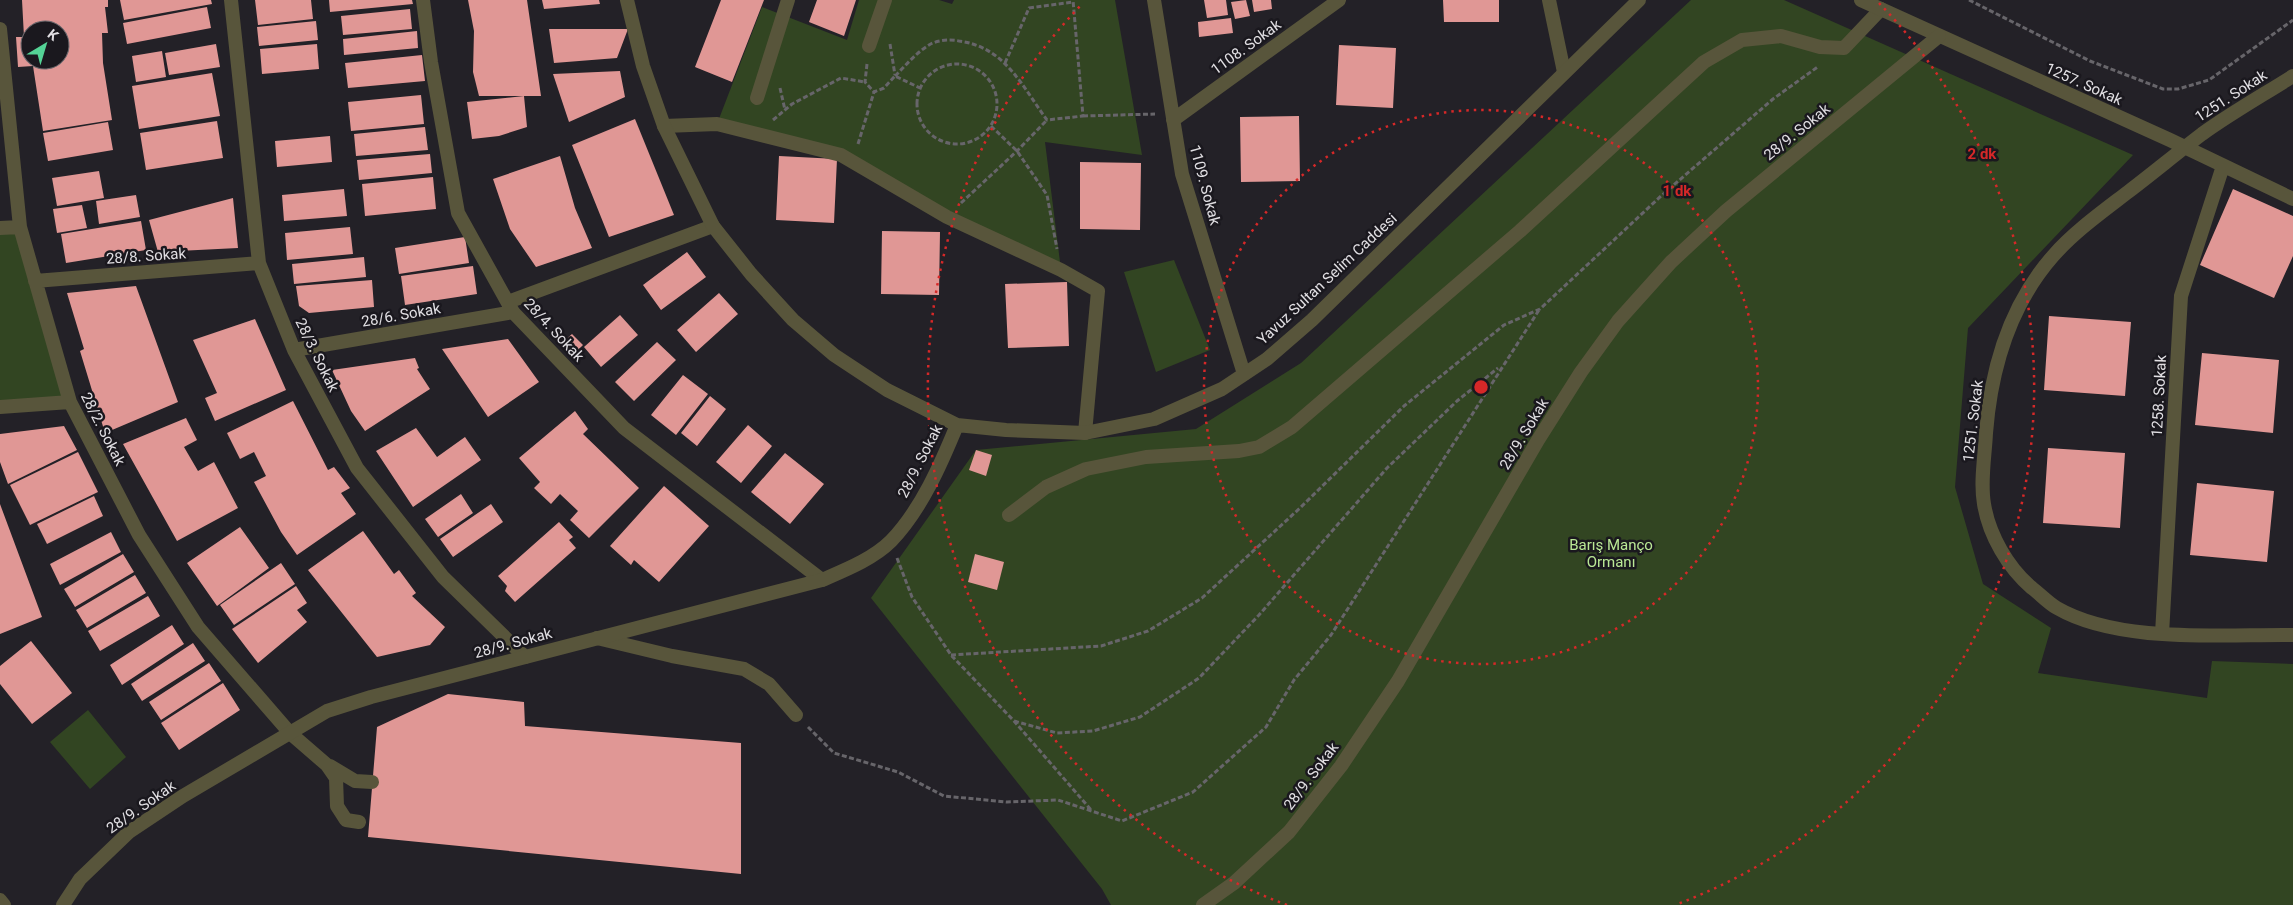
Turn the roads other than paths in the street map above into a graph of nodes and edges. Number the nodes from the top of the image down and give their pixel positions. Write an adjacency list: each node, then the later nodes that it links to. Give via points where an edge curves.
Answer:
1 (231, 0): 26 (street, 28/3. Sokak)
2 (423, 0): 28 (street, 28/4. Sokak, via 458,213)
3 (627, 0): 19 (street, Yavuz Sultan Selim Caddesi, via 643,66)
4 (788, 0): 17 (street)
5 (885, 0): 14 (street)
6 (1154, 0): 18 (street, 1109. Sokak)
7 (1339, 0): 18 (street, 1108. Sokak)
8 (1550, 0): 15 (street)
9 (1639, 0): 15 (street, Yavuz Sultan Selim Caddesi)
10 (1861, 0): 11 (street, 1257. Sokak)
11 (1881, 9): 13 (street, 1257. Sokak); 35 (street, via 1844,48 1820,47 1781,36 1742,40 1704,62 1505,244 1292,427 1259,447 1239,452 1146,457 1086,470 1046,487)
12 (0, 29): 24 (street, 28/2. Sokak)
13 (1939, 36): 20 (street, 1257. Sokak); 49 (street, 28/9. Sokak, via 1726,211 1671,262 1618,321 1581,372 1398,681 1341,766 1289,832 1234,883)
14 (870, 46)
15 (1564, 72): 30 (street, Yavuz Sultan Selim Caddesi, via 1312,320)
16 (2293, 76): 20 (street, 1251. Sokak)
17 (757, 98)
18 (1173, 117): 30 (street, 1109. Sokak, via 1182,174)
19 (664, 126): 23 (street, Yavuz Sultan Selim Caddesi); 34 (street, via 717,124 841,154 947,217 1061,270 1098,291)
20 (2185, 148): 21 (street, 1257. Sokak); 37 (street, 1251. Sokak, via 2088,222 2053,256 2029,288 1998,360 1989,401 1983,473 1984,504 1998,547 2018,576 2056,608 2095,624)
21 (2223, 166): 22 (street, 1257. Sokak); 37 (street, 1258. Sokak, via 2181,296)
22 (2293, 199)
23 (713, 226): 28 (street, 28/6. Sokak); 33 (street, Yavuz Sultan Selim Caddesi, via 787,314 834,355 887,390)
24 (20, 227): 25 (street); 27 (street, 28/2. Sokak)
25 (0, 228)
26 (259, 263): 27 (street, 28/8. Sokak); 29 (street, 28/3. Sokak)
27 (35, 280): 31 (street, 28/2. Sokak)
28 (510, 307): 29 (street, 28/6. Sokak); 36 (street, 28/4. Sokak, via 624,428)
29 (294, 350): 40 (street, 28/3. Sokak, via 357,468 443,578)
30 (1244, 374): 34 (street, Yavuz Sultan Selim Caddesi, via 1222,389 1154,419)
31 (70, 402): 32 (street); 42 (street, 28/2. Sokak, via 139,535 198,627)
32 (0, 407)
33 (956, 425): 34 (street, Yavuz Sultan Selim Caddesi); 36 (street, 28/9. Sokak, via 924,497 891,541 856,565)
34 (1086, 433)
35 (1009, 515)
36 (822, 580): 39 (street, 28/9. Sokak)
37 (2162, 634): 38 (street, 1251. Sokak)
38 (2293, 635)
39 (597, 638): 40 (street, 28/9. Sokak); 41 (street, via 744,669 768,684)
40 (525, 657): 42 (street, 28/9. Sokak, via 327,711)
41 (796, 715)
42 (290, 733): 43 (street, 28/2. Sokak); 48 (street, 28/9. Sokak, via 129,832 80,879)
43 (327, 765): 44 (street, 28/2. Sokak, via 355,781); 45 (street, via 336,778 337,806 346,820)
44 (372, 782)
45 (360, 822)
46 (0, 900): 47 (street)
47 (4, 905)
48 (63, 905)
49 (1203, 905)

